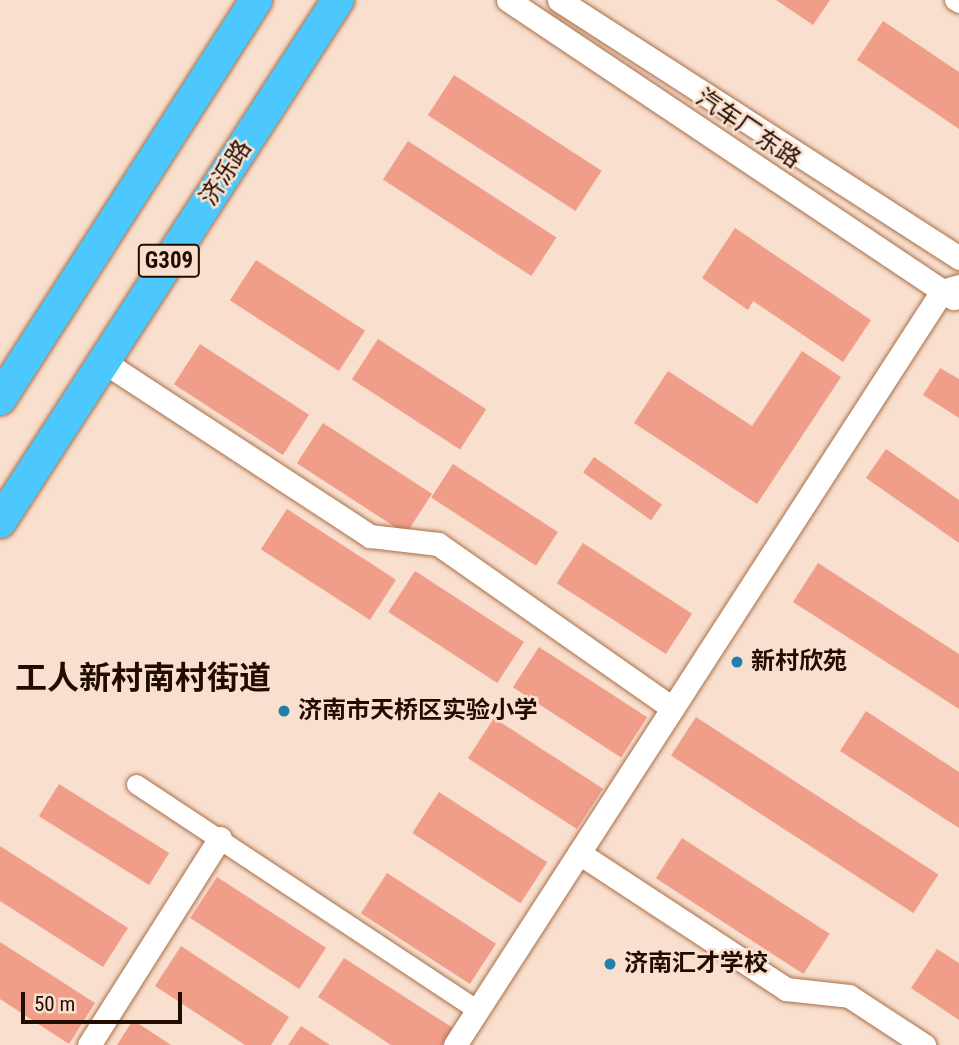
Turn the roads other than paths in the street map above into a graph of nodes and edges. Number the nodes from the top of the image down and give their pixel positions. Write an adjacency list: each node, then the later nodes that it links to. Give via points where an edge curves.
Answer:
1 (256, 0): 10 (highway, G309)
2 (338, 0): 9 (highway, 济泺路 / G309)
3 (508, 0): 8 (street, 汽车厂东路)
4 (559, 0): 7 (street, 汽车厂东路)
5 (954, 0): 6 (street)
6 (959, 4)
7 (959, 258)
8 (953, 293): 12 (street)
9 (104, 362): 11 (highway, 济泺路 / G309); 12 (street, via 370,536 438,544)
10 (0, 399)
11 (0, 523)
12 (672, 708): 15 (street)
13 (136, 784): 14 (street)
14 (220, 838): 16 (street); 17 (street)
15 (579, 853): 16 (street); 19 (street, via 786,989 849,996)
16 (477, 1010): 18 (street)
17 (89, 1045)
18 (455, 1045)
19 (923, 1045)

